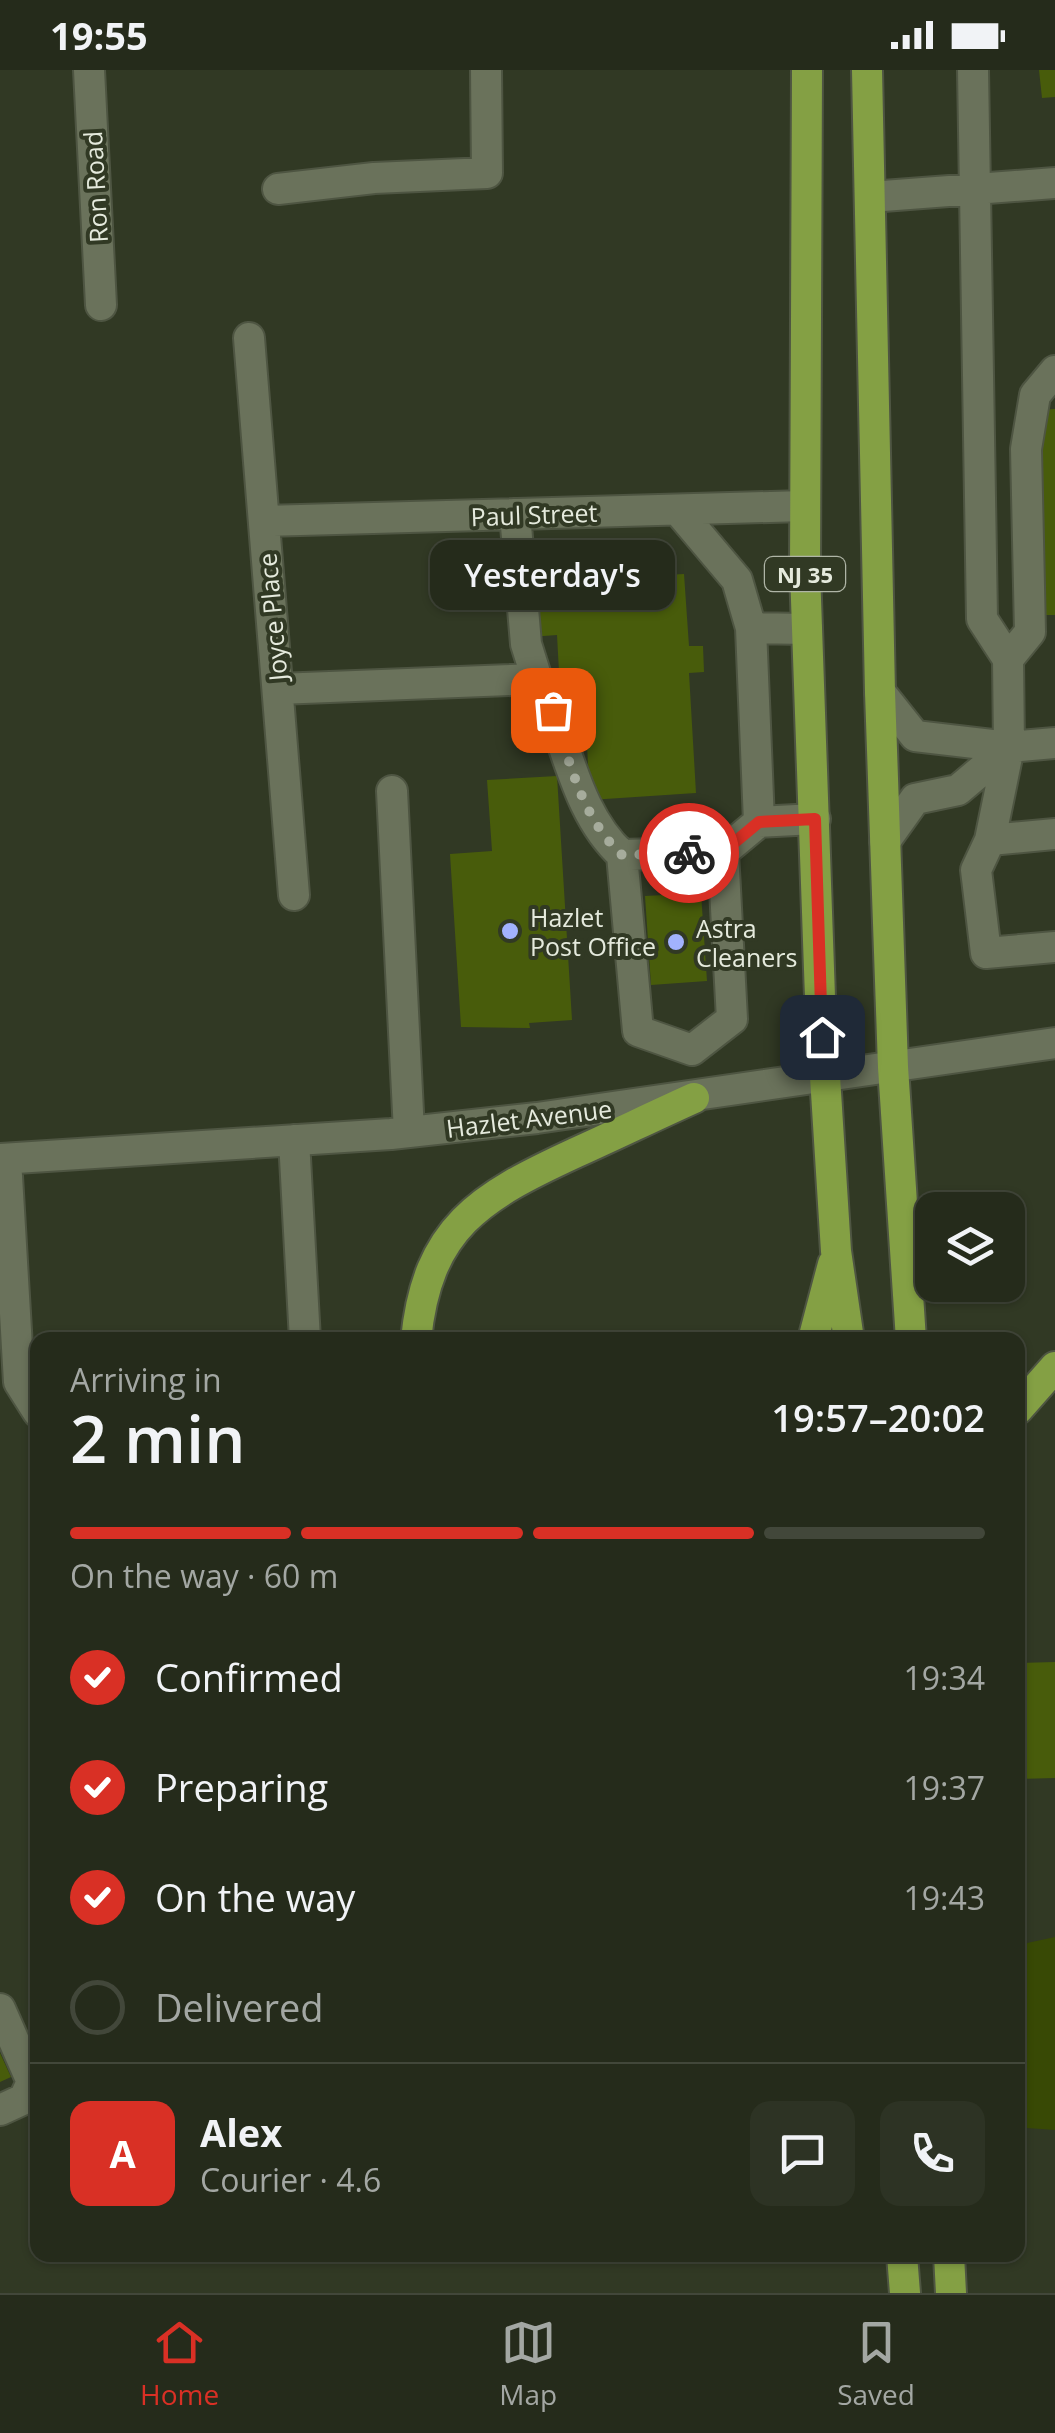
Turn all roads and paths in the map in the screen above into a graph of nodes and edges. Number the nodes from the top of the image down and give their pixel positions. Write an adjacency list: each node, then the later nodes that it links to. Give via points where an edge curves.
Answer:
1 (89, 70): 10 (street, Ron Road)
2 (486, 70): 7 (street, via 487,173)
3 (807, 70): 13 (highway, NJ 35)
4 (867, 70): 9 (highway, NJ 35)
5 (973, 70): 8 (street)
6 (1055, 183): 8 (street)
7 (278, 189)
8 (977, 192): 9 (street); 20 (street, via 982,619)
9 (870, 197): 23 (highway, NJ 35)
10 (101, 305)
11 (250, 338): 16 (street, Joyce Place)
12 (1055, 371): 19 (street, via 1034,395 1026,449)
13 (804, 506): 14 (street, Paul Street); 18 (highway, NJ 35)
14 (678, 510): 15 (street, Paul Street); 17 (street, via 736,580)
15 (515, 514): 16 (street, Paul Street); 21 (street, via 526,644)
16 (264, 521): 22 (street, Joyce Place)
17 (751, 628): 18 (street); 28 (street)
18 (807, 628): 27 (highway, NJ 35)
19 (1042, 632): 20 (street)
20 (1008, 659): 25 (street)
21 (537, 679): 22 (street); 33 (street, via 582,800 600,835)
22 (278, 689): 34 (street, Joyce Place)
23 (880, 692): 25 (street, via 915,736); 31 (highway, NJ 35)
24 (1055, 742): 25 (street)
25 (1009, 747): 30 (street); 31 (street, via 958,790 915,799)
26 (392, 791): 41 (street)
27 (815, 819): 28 (street); 39 (highway, NJ 35)
28 (759, 822): 32 (street)
29 (1055, 834): 30 (street)
30 (990, 840): 35 (street, via 976,870 986,953)
31 (885, 841): 38 (highway, NJ 35)
32 (723, 852): 33 (street); 37 (street, via 732,1019)
33 (622, 855): 37 (street, via 638,1031)
34 (294, 895)
35 (1055, 947)
36 (1055, 1043): 38 (street, Hazlet Avenue)
37 (692, 1050): 40 (street)
38 (893, 1067): 39 (street, Hazlet Avenue); 49 (highway, NJ 35)
39 (825, 1077): 40 (street, Hazlet Avenue); 44 (highway, NJ 35)
40 (694, 1098): 41 (street, Hazlet Avenue); 46 (highway, via 503,1187 472,1211 426,1282)
41 (409, 1132): 42 (street, Hazlet Avenue)
42 (294, 1140): 43 (street, Hazlet Avenue); 45 (street)
43 (3, 1159): 51 (street, via 19,1382)
44 (836, 1251): 47 (highway); 48 (highway, NJ 35)
45 (305, 1332)
46 (417, 1332)
47 (815, 1332)
48 (848, 1332)
49 (910, 1332)
50 (1055, 1367): 52 (highway)
51 (30, 1399)
52 (1025, 1401)
53 (0, 2009): 54 (street)
54 (30, 2077)
55 (30, 2086): 56 (street, via 24,2099)
56 (0, 2110)
57 (902, 2262): 59 (highway)
58 (949, 2262): 60 (highway)
59 (904, 2293)
60 (951, 2293)

